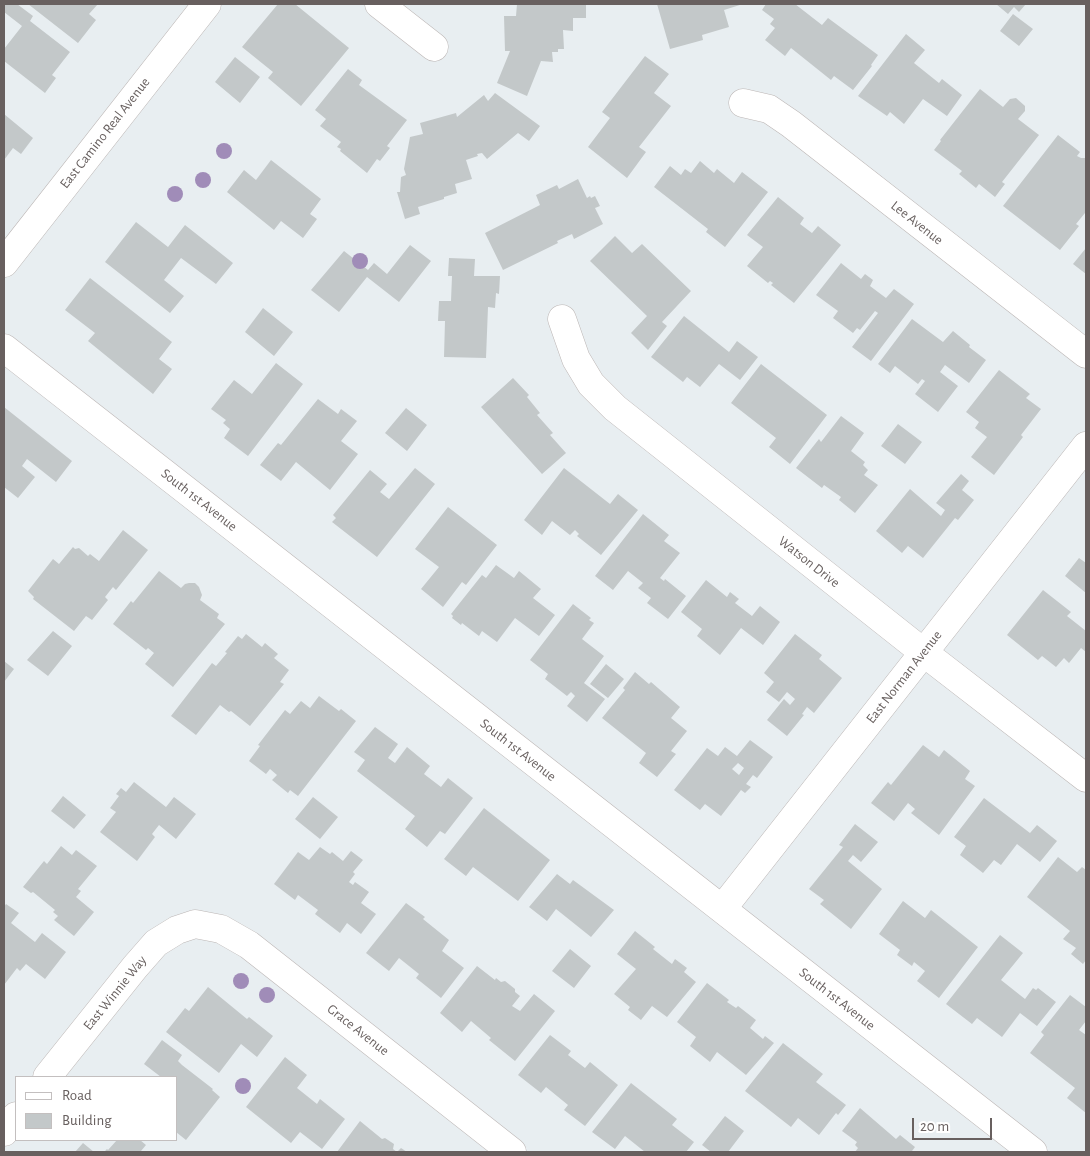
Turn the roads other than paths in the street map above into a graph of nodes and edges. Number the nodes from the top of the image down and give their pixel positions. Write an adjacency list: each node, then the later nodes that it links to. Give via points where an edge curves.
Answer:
1 (207, 4): 5 (street, East Camino Real Avenue)
2 (379, 4): 3 (street)
3 (434, 47)
4 (743, 103): 8 (street, Lee Avenue, via 769,108 791,124)
5 (4, 263)
6 (562, 320): 10 (street, Watson Drive, via 576,359 592,384 615,408)
7 (4, 348): 12 (street, South 1st Avenue)
8 (1086, 354)
9 (1086, 446): 10 (street, East Norman Avenue)
10 (923, 652): 11 (street, Watson Drive); 12 (street, East Norman Avenue)
11 (1086, 778)
12 (722, 909): 18 (street, South 1st Avenue)
13 (195, 924): 14 (street, East Winnie Way, via 156,943); 17 (street, Grace Avenue, via 221,929 249,945)
14 (48, 1076)
15 (15, 1117): 16 (street)
16 (4, 1132)
17 (512, 1152)
18 (1032, 1152)

